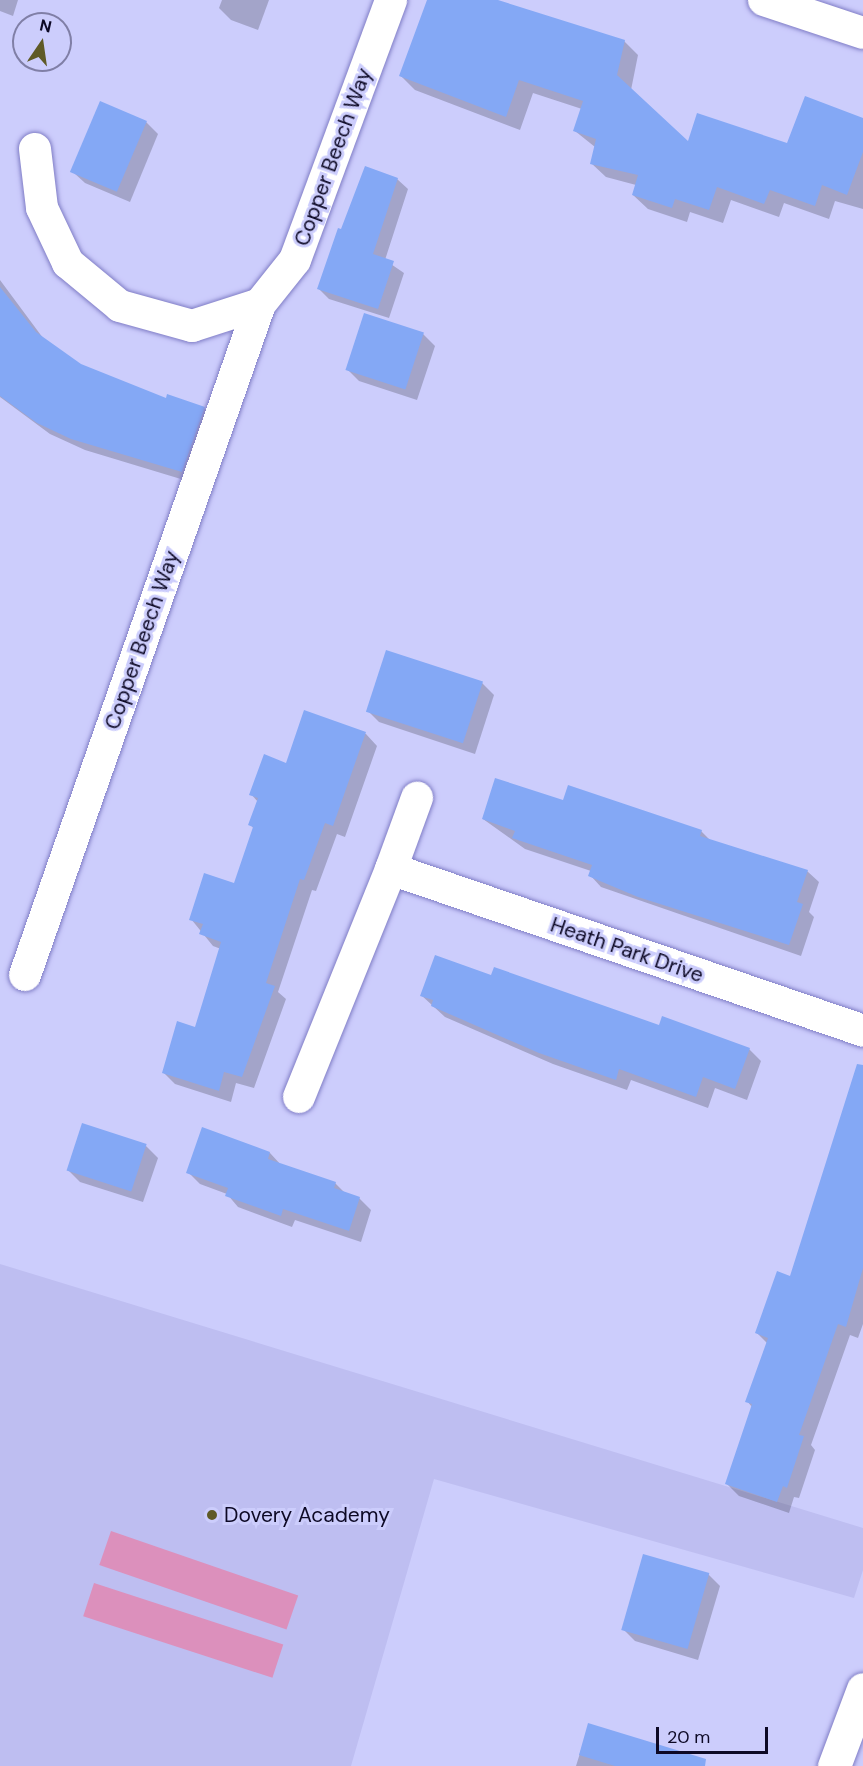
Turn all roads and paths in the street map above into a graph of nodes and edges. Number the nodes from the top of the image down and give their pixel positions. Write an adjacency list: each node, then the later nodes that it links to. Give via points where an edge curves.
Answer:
1 (391, 0): 5 (street, Copper Beech Way, via 295,260)
2 (764, 0): 3 (street)
3 (863, 33)
4 (35, 149): 5 (street, via 42,208 68,262 120,306 192,326)
5 (260, 304): 8 (street, Copper Beech Way)
6 (417, 798): 7 (street)
7 (391, 869): 9 (street, Heath Park Drive); 10 (street)
8 (25, 975)
9 (863, 1031)
10 (299, 1097)
11 (863, 1689): 12 (street)
12 (834, 1766)

